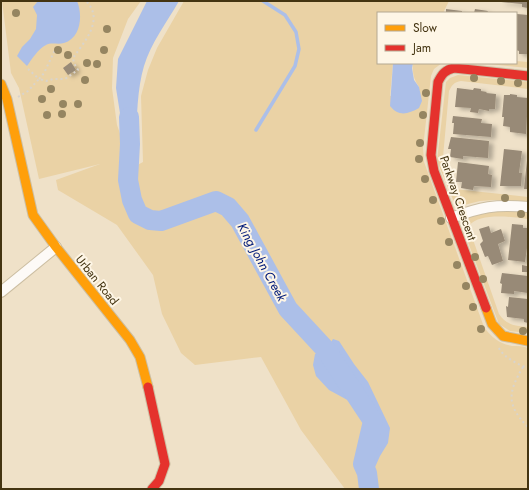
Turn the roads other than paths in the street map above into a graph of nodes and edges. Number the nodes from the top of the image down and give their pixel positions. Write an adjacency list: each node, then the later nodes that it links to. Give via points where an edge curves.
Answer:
1 (528, 76): 4 (street, Parkway Crescent, via 454,68 441,75 437,89 431,155 434,172)
2 (1, 84): 5 (street, Urban Road, via 34,215)
3 (528, 207): 4 (street, via 494,206)
4 (451, 218): 7 (street, Parkway Crescent, via 492,324 503,336)
5 (56, 247): 6 (street); 8 (street, Urban Road, via 130,340 140,357 165,464 162,475)
6 (1, 292)
7 (528, 340)
8 (152, 489)

